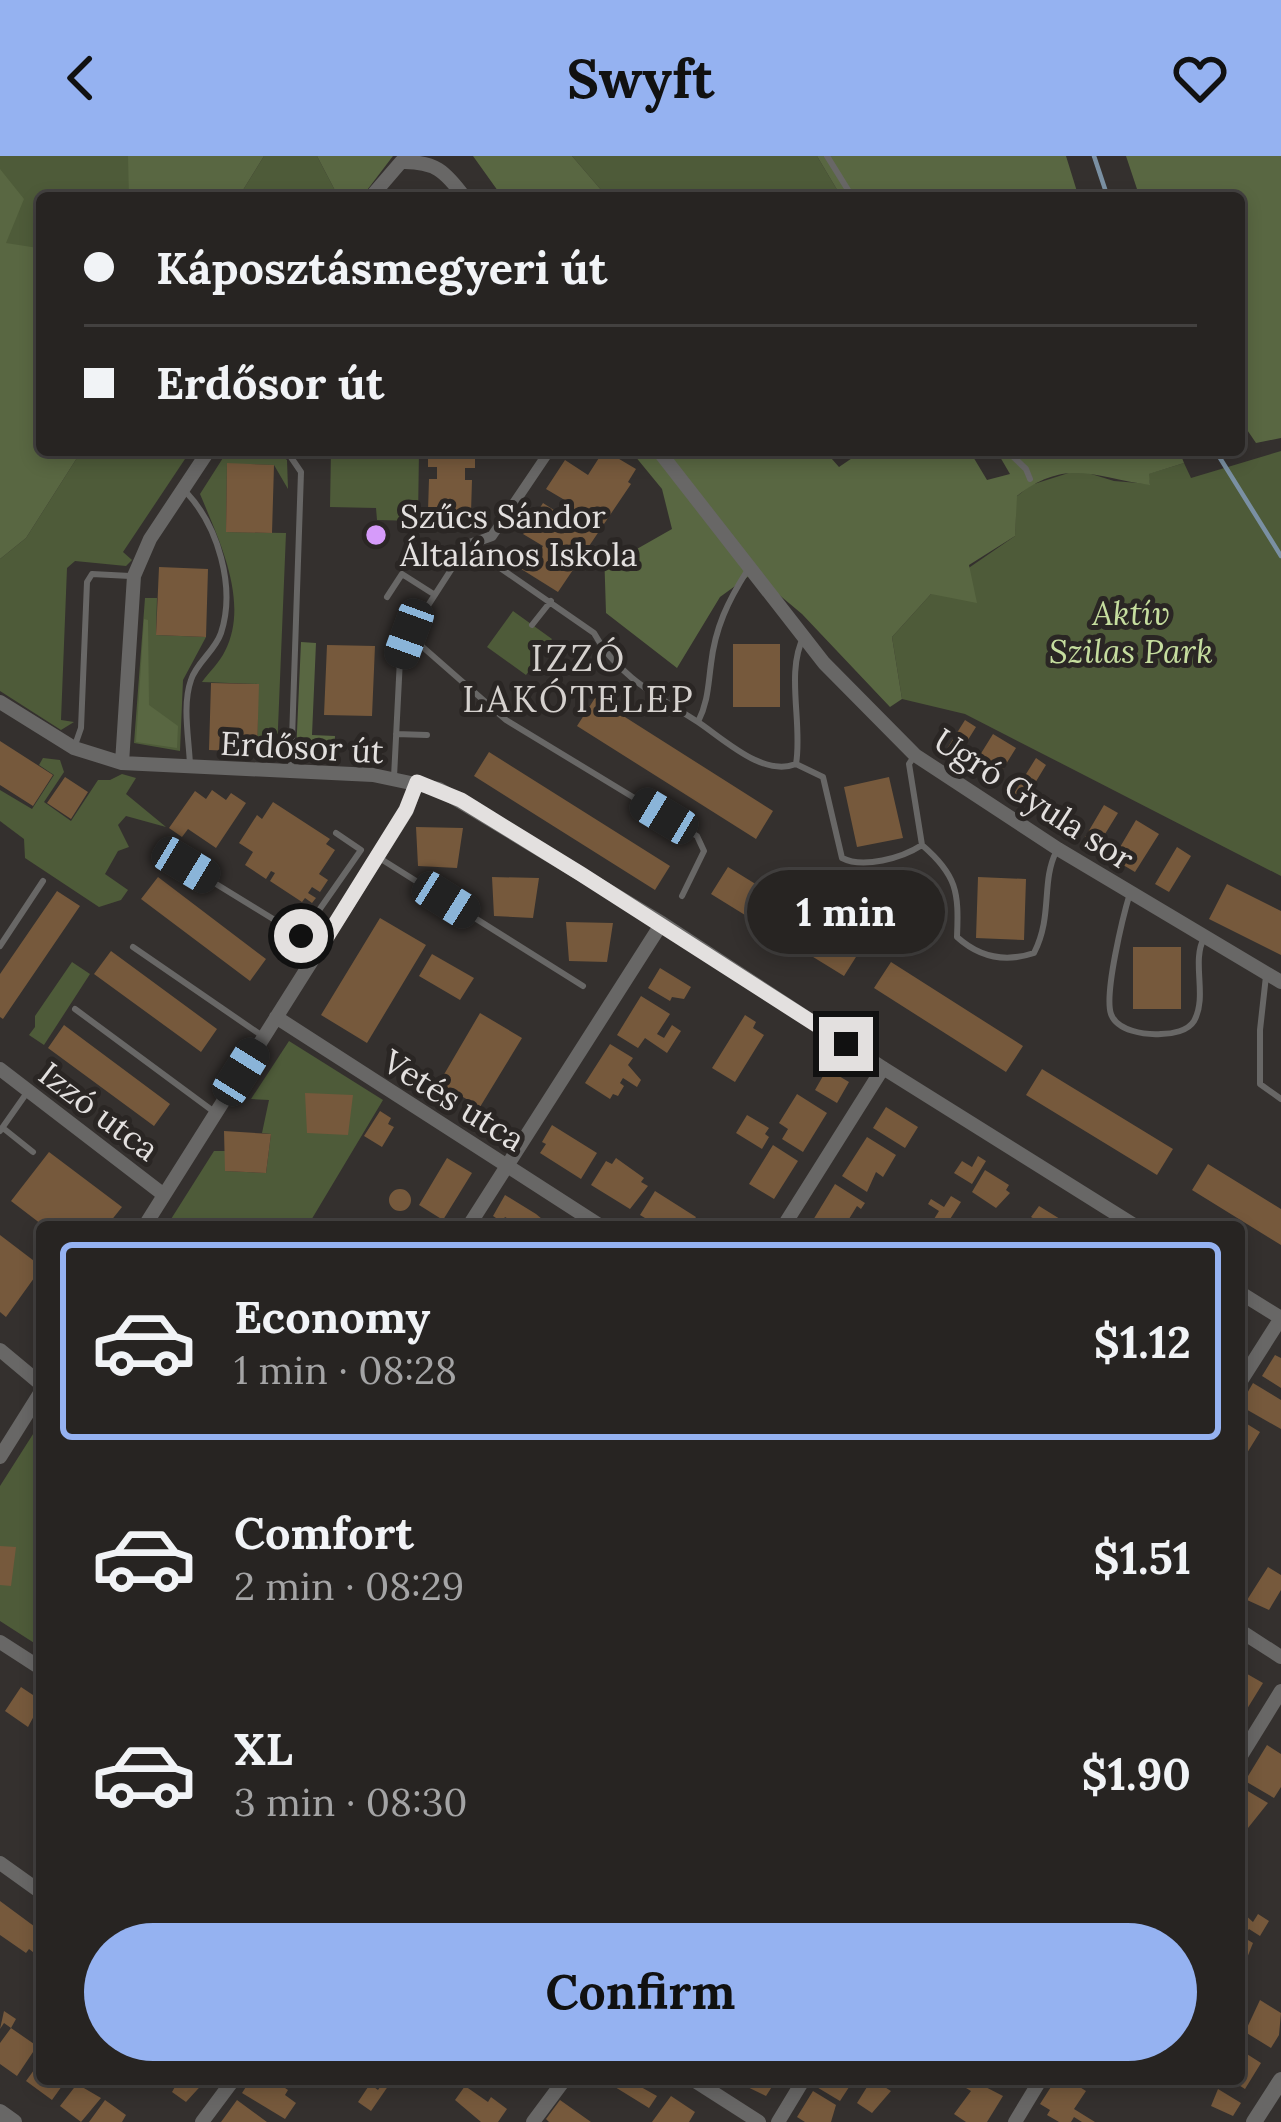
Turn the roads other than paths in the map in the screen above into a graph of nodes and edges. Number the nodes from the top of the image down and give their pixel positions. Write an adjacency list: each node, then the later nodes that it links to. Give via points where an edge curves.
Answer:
1 (827, 156): 4 (lane)
2 (375, 192): 3 (street, via 401,162 423,161 439,166)
3 (460, 192)
4 (849, 192)
5 (205, 456): 11 (street)
6 (290, 456): 30 (lane, via 301,472)
7 (546, 456): 12 (street, via 492,536)
8 (663, 456): 13 (street, Ugró Gyula sor)
9 (1012, 456): 10 (lane)
10 (1030, 479)
11 (183, 490): 14 (street); 29 (lane, via 200,507 224,577 222,630 191,679)
12 (467, 545): 15 (lane); 17 (lane)
13 (750, 567): 20 (street, Ugró Gyula sor); 22 (lane, via 726,605)
14 (134, 577): 25 (lane, via 92,574 87,582 82,728); 27 (street)
15 (435, 595): 16 (lane, via 402,574); 19 (lane)
16 (387, 597)
17 (551, 601): 18 (lane); 22 (lane, via 643,687)
18 (532, 625)
19 (409, 634): 23 (lane); 40 (lane, via 506,720 697,836 704,851)
20 (804, 636): 26 (street, Ugró Gyula sor); 28 (lane, via 796,650)
21 (0, 702): 25 (street, Erdősor út)
22 (698, 722): 28 (lane, via 752,758 783,769)
23 (396, 734): 24 (lane); 31 (lane)
24 (428, 735)
25 (74, 748): 27 (street, Erdősor út)
26 (915, 755): 34 (lane, via 909,764); 35 (street, Ugró Gyula sor)
27 (122, 764): 29 (street, Erdősor út)
28 (796, 764): 34 (lane, via 823,777 846,861)
29 (190, 769): 30 (street, Erdősor út)
30 (290, 772): 31 (street, Erdősor út)
31 (394, 777): 32 (street, Erdősor út)
32 (417, 782): 37 (street); 41 (street, Erdősor út, via 461,800)
33 (336, 833): 42 (lane, via 361,850)
34 (922, 845): 35 (lane, via 948,868 957,937 977,955 1017,959 1034,953 1046,930)
35 (1058, 849): 39 (street, Ugró Gyula sor)
36 (164, 851): 42 (lane)
37 (378, 857): 46 (street); 48 (lane)
38 (43, 881): 44 (lane)
39 (1130, 893): 43 (street, Ugró Gyula sor); 43 (lane, via 1111,985 1117,1023 1159,1034 1194,1022)
40 (682, 896)
41 (662, 923): 52 (street, Erdősor út); 59 (street)
42 (301, 936): 46 (lane)
43 (1204, 938): 47 (street, Ugró Gyula sor)
44 (0, 946)
45 (133, 947): 51 (lane)
46 (320, 948): 50 (street)
47 (1274, 979): 55 (lane, via 1260,1084)
48 (584, 986)
49 (75, 1009): 56 (lane)
50 (276, 1017): 51 (street); 59 (street, Vetés utca)
51 (264, 1037): 56 (street)
52 (883, 1068): 61 (street, Erdősor út); 65 (street)
53 (0, 1069): 54 (street, Izzó utca)
54 (28, 1091): 57 (lane); 60 (street, Izzó utca)
55 (1281, 1099)
56 (215, 1114): 60 (street)
57 (1, 1130): 58 (lane)
58 (33, 1152)
59 (507, 1165): 63 (street); 64 (street, Vetés utca)
60 (164, 1195): 62 (street)
61 (1111, 1210): 66 (street); 67 (street, Erdősor út)
62 (148, 1221)
63 (472, 1221)
64 (593, 1221)
65 (787, 1221)
66 (1105, 1221)
67 (1128, 1221)
68 (1245, 1296): 69 (street)
69 (1281, 1318): 71 (street)
70 (0, 1350): 72 (street)
71 (1245, 1375)
72 (36, 1383)
73 (36, 1398): 74 (street)
74 (0, 1457)
75 (1245, 1634): 77 (street)
76 (0, 1642): 78 (street)
77 (1281, 1657)
78 (36, 1665)
79 (1281, 1691): 80 (street)
80 (1245, 1749)
81 (0, 1863): 82 (street)
82 (36, 1889)
83 (1281, 2080): 96 (street)
84 (230, 2085): 91 (street)
85 (561, 2085): 92 (street)
86 (701, 2085): 93 (street)
87 (801, 2085): 94 (street)
88 (1037, 2085): 95 (street)
89 (0, 2112): 90 (street)
90 (14, 2122)
91 (202, 2122)
92 (533, 2122)
93 (760, 2122)
94 (778, 2122)
95 (1015, 2122)
96 (1254, 2122)

